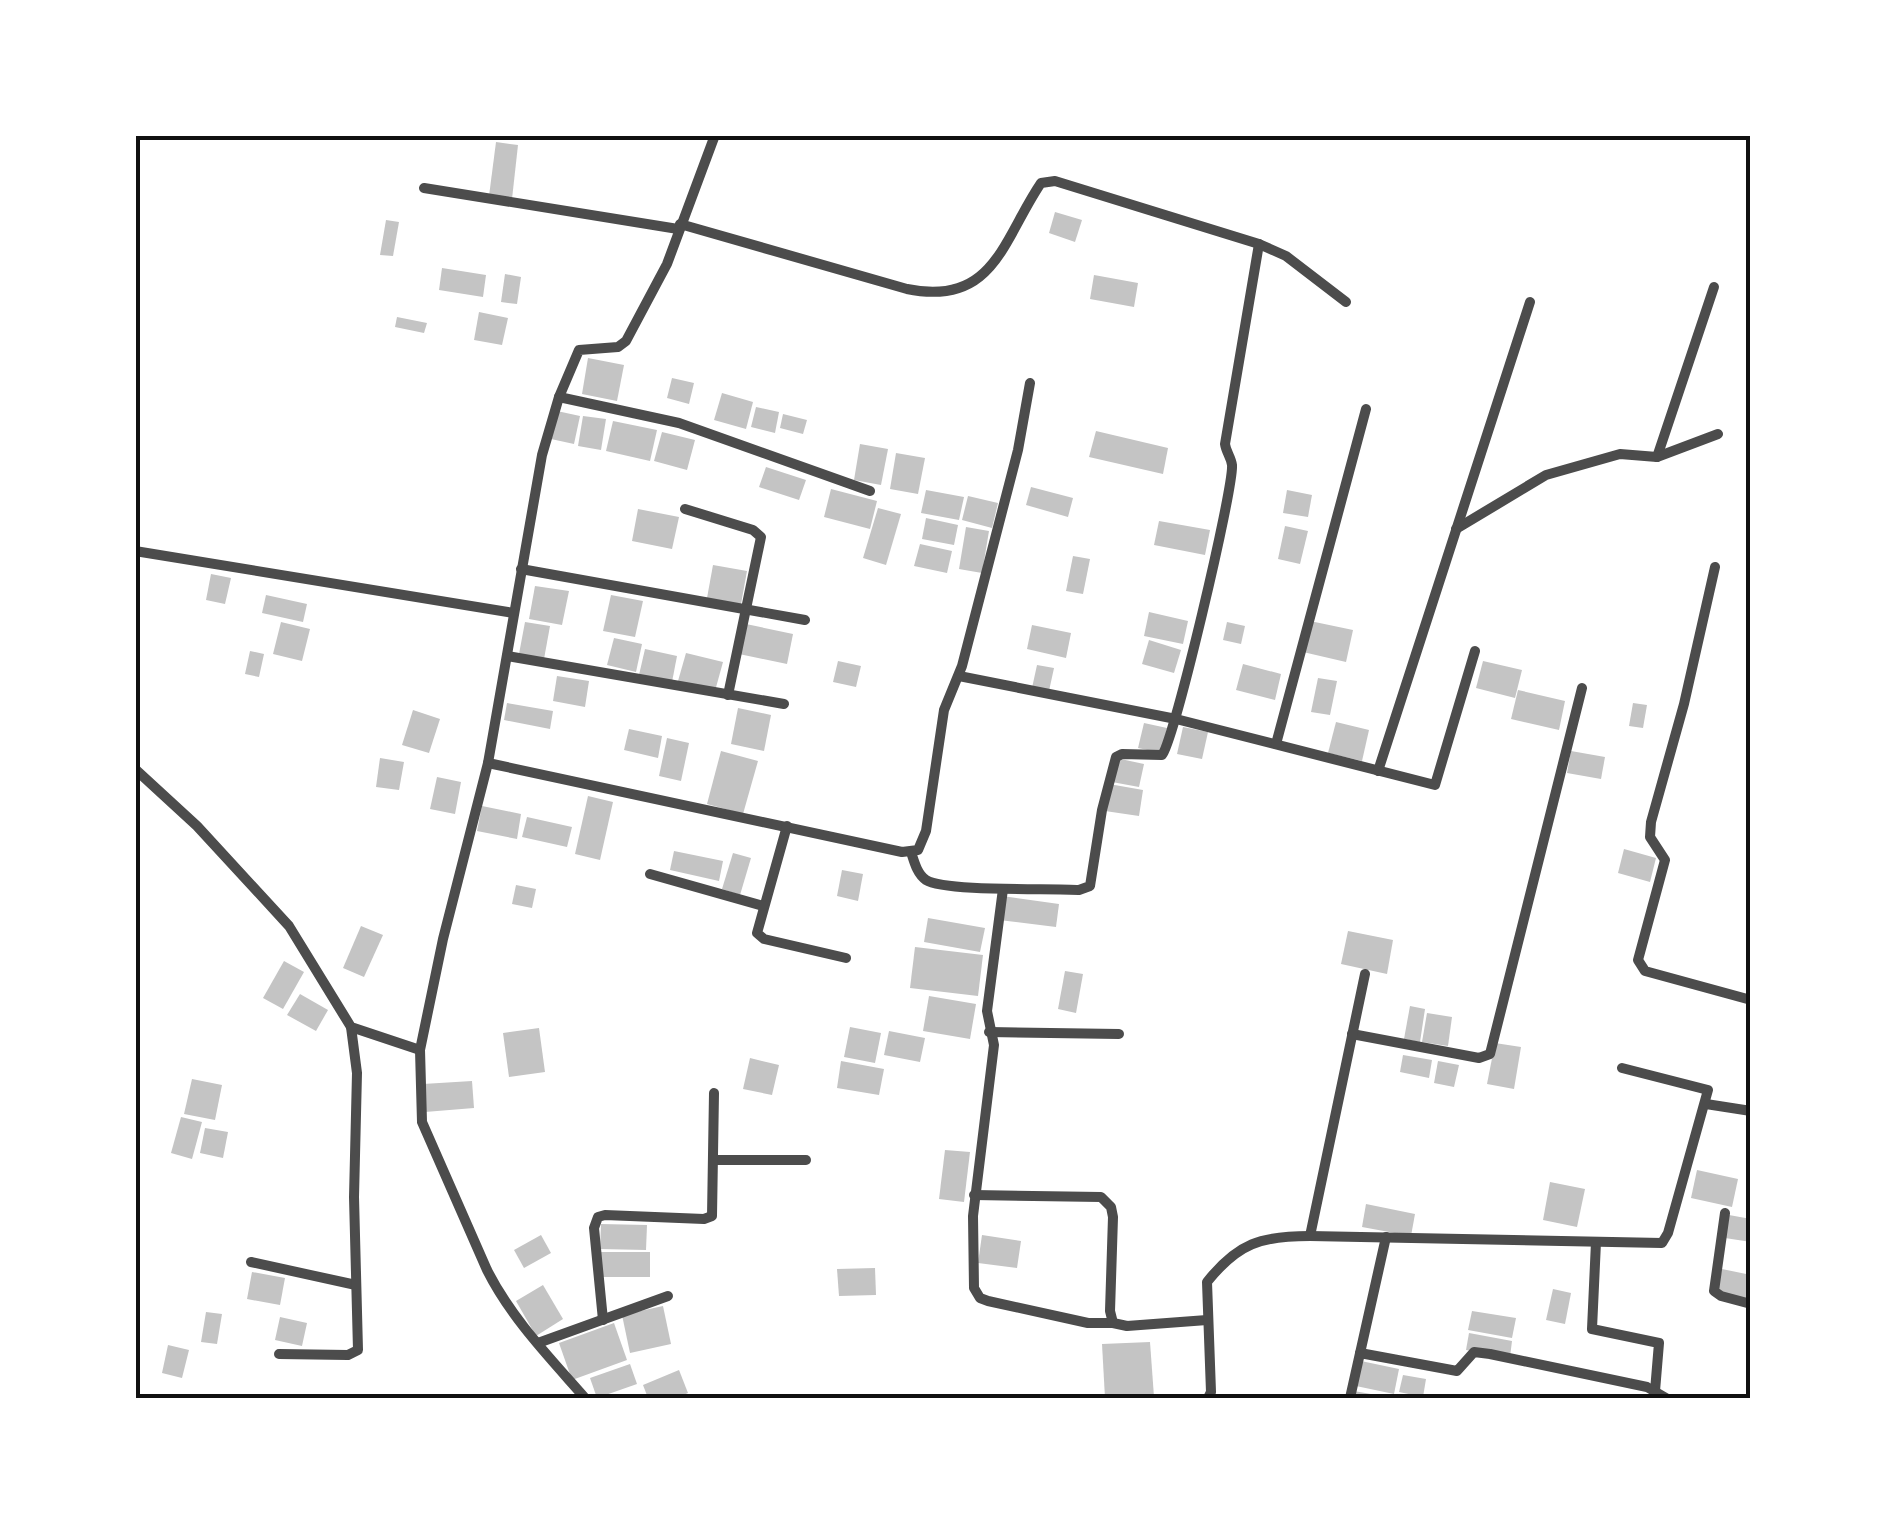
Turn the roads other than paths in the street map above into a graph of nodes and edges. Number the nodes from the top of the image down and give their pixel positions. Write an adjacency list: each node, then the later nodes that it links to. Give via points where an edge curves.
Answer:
1 (715, 135): 3 (street)
2 (424, 188): 3 (street)
3 (679, 227): 4 (street, via 924,293 941,293 984,273 1047,180); 9 (street, via 626,342 578,350)
4 (1259, 244): 6 (street); 28 (street, via 1225,444 1232,466)
5 (1714, 287): 12 (street)
6 (1346, 302)
7 (1530, 302): 15 (street)
8 (1030, 383): 24 (street)
9 (559, 397): 13 (street, via 679,423); 18 (street)
10 (1366, 410): 29 (street)
11 (1718, 434): 12 (street)
12 (1657, 458): 15 (street, via 1620,454 1546,475)
13 (870, 491)
14 (685, 509): 19 (street, via 760,537)
15 (1455, 530): 32 (street)
16 (135, 551): 20 (street)
17 (1715, 567): 40 (street, via 1651,822 1650,837 1666,860 1638,960 1646,971)
18 (521, 569): 19 (street); 20 (street)
19 (746, 609): 21 (street); 26 (street)
20 (514, 613): 23 (street)
21 (805, 620)
22 (1476, 651): 32 (street, via 1438,782)
23 (507, 656): 26 (street); 30 (street)
24 (959, 676): 28 (street); 34 (street, via 944,710 926,831)
25 (1582, 688): 44 (street, via 1490,1054 1478,1058)
26 (728, 695): 27 (street)
27 (784, 704)
28 (1176, 718): 29 (street); 36 (street, via 1162,756 1116,757 1090,886)
29 (1276, 744): 32 (street)
30 (488, 763): 33 (street); 45 (street)
31 (135, 769): 41 (street, via 198,826 289,926)
32 (1378, 771)
33 (788, 826): 34 (street); 37 (street)
34 (911, 852): 36 (street, via 927,881)
35 (650, 874): 37 (street)
36 (1002, 889): 42 (street)
37 (764, 906): 38 (street, via 759,937)
38 (846, 958)
39 (1365, 974): 44 (street)
40 (1751, 1000)
41 (350, 1027): 45 (street); 58 (street, via 357,1073)
42 (989, 1032): 43 (street); 52 (street, via 992,1067)
43 (1119, 1034)
44 (1352, 1034): 54 (street)
45 (420, 1050): 64 (street, via 426,1134 496,1289)
46 (1622, 1068): 48 (street, via 1706,1088)
47 (714, 1093): 50 (street)
48 (1706, 1104): 49 (street); 56 (street, via 1666,1240)
49 (1751, 1111)
50 (714, 1160): 51 (street); 61 (street, via 709,1219 598,1217)
51 (806, 1160)
52 (974, 1195): 63 (street, via 973,1274 980,1298); 63 (street, via 1089,1194 1107,1200)
53 (1726, 1213): 60 (street, via 1714,1291)
54 (1310, 1236): 55 (street); 62 (street, via 1276,1236 1243,1247 1208,1279)
55 (1386, 1237): 56 (street); 66 (street)
56 (1596, 1242): 67 (street, via 1592,1329 1659,1343)
57 (251, 1262): 58 (street)
58 (356, 1285): 65 (street, via 358,1350)
59 (668, 1296): 61 (street)
60 (1751, 1304)
61 (603, 1320): 64 (street)
62 (1207, 1320): 63 (street); 68 (street)
63 (1113, 1323)
64 (538, 1343): 69 (street)
65 (278, 1354)
66 (1360, 1354): 67 (street, via 1460,1372 1478,1352); 70 (street)
67 (1661, 1395)
68 (1210, 1397)
69 (585, 1398)
70 (1350, 1398)

